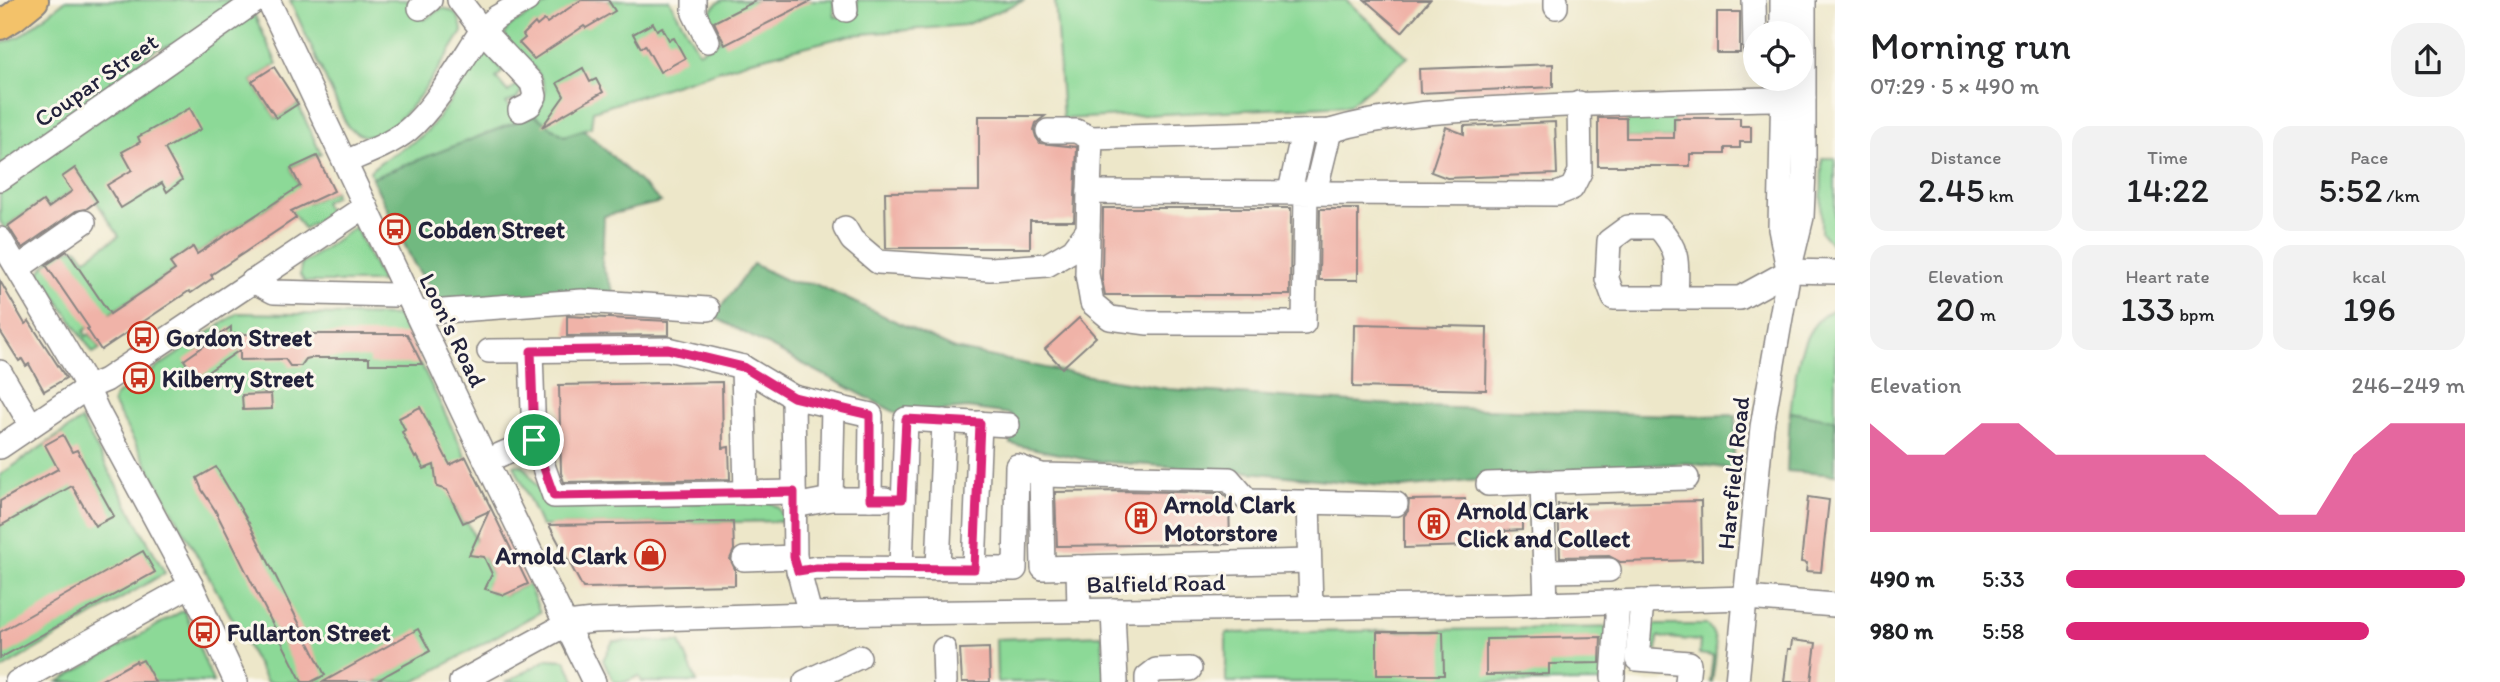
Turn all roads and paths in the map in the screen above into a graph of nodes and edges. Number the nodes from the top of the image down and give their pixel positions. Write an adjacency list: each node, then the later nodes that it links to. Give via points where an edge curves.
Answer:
1 (34, 0): 12 (main road)
2 (257, 0): 23 (street, Coupar Street)
3 (268, 0): 22 (street, Loon's Road)
4 (459, 0): 13 (street)
5 (527, 0): 13 (street)
6 (694, 0): 14 (street, via 694,13)
7 (1754, 0): 10 (street)
8 (1782, 0): 11 (street)
9 (1804, 0): 15 (street, Harefield Road)
10 (1754, 21)
11 (1783, 21)
12 (0, 25)
13 (482, 30): 17 (street, via 532,83 535,96); 22 (street, via 409,129)
14 (708, 41)
15 (1790, 92): 16 (street); 32 (street, Harefield Road, via 1804,172 1801,217)
16 (1579, 103): 19 (street, via 1445,111); 25 (street, via 1580,172 1572,188 1557,194)
17 (520, 110)
18 (1048, 131): 21 (street, via 1076,131)
19 (1330, 131): 20 (street); 25 (street)
20 (1303, 132): 21 (street); 25 (street)
21 (1091, 138): 24 (street)
22 (345, 162): 26 (street, Loon's Road)
23 (0, 179)
24 (1089, 192): 25 (street); 29 (street)
25 (1304, 192): 29 (street, via 1304,323 1148,323 1110,318 1092,303)
26 (366, 206): 34 (street); 35 (street, Loon's Road)
27 (84, 222): 31 (street)
28 (845, 228): 29 (street, via 852,240 878,261 990,269 1047,265 1073,250)
29 (1088, 230)
30 (0, 239): 31 (street)
31 (18, 268): 43 (street)
32 (1789, 271): 33 (street); 36 (street, via 1740,298); 74 (street, Harefield Road, via 1766,404)
33 (1835, 272)
34 (253, 281): 35 (street, via 274,292 394,295); 43 (street, via 106,380)
35 (404, 290): 38 (street, Loon's Road)
36 (1675, 298)
37 (708, 309): 38 (street, via 582,301)
38 (416, 313): 52 (street, Loon's Road)
39 (489, 351): 40 (street)
40 (531, 351): 41 (street, via 668,349); 50 (street)
41 (743, 367): 44 (street); 57 (street)
42 (0, 373): 48 (street)
43 (87, 388): 48 (street); 73 (street)
44 (793, 397): 45 (street); 58 (street)
45 (833, 406): 59 (street); 60 (street, via 870,415)
46 (944, 421): 47 (street); 61 (street, via 906,419); 69 (street)
47 (980, 423): 49 (street); 70 (street)
48 (31, 425): 51 (street)
49 (1008, 425)
50 (534, 440): 52 (street); 57 (street, via 554,496)
51 (0, 447)
52 (486, 461): 83 (street, Loon's Road)
53 (1041, 475): 62 (street, via 1229,479 1248,501); 67 (street, via 1043,568); 70 (street, via 1017,466 1015,569)
54 (1687, 478): 55 (street)
55 (1542, 482): 56 (street); 72 (street)
56 (1488, 484)
57 (746, 493): 58 (street)
58 (794, 499): 59 (street); 66 (street)
59 (831, 499): 60 (street)
60 (870, 499): 61 (street)
61 (902, 499): 68 (street)
62 (1308, 502): 63 (street); 65 (street)
63 (1396, 504)
64 (744, 559): 66 (street)
65 (1309, 561): 67 (street); 79 (street)
66 (796, 564): 68 (street); 82 (street)
67 (1078, 567): 80 (street)
68 (901, 568): 69 (street)
69 (938, 568): 70 (street)
70 (974, 569)
71 (1609, 570): 72 (street)
72 (1545, 571): 77 (street)
73 (191, 585): 88 (street); 89 (street)
74 (1746, 598): 75 (street, Balfield Road); 78 (street, Balfield Road); 97 (street, Harefield Road)
75 (1642, 601): 76 (street, Balfield Road); 96 (street, via 1637,659 1689,663)
76 (1618, 602): 77 (street, Balfield Road); 87 (street)
77 (1546, 604): 79 (street, Balfield Road)
78 (1835, 605)
79 (1311, 607): 81 (street, Balfield Road)
80 (1079, 610): 81 (street, Balfield Road); 82 (street, Balfield Road)
81 (1113, 610): 94 (street)
82 (810, 614): 83 (street, Balfield Road)
83 (566, 624): 90 (street); 91 (street, Loon's Road)
84 (944, 649): 93 (street)
85 (859, 657): 92 (street)
86 (1190, 669): 95 (street, via 1156,670)
87 (1613, 677)
88 (17, 682)
89 (236, 682)
90 (461, 682)
91 (594, 682)
92 (805, 682)
93 (945, 682)
94 (1116, 682)
95 (1147, 682)
96 (1687, 682)
97 (1737, 682)

